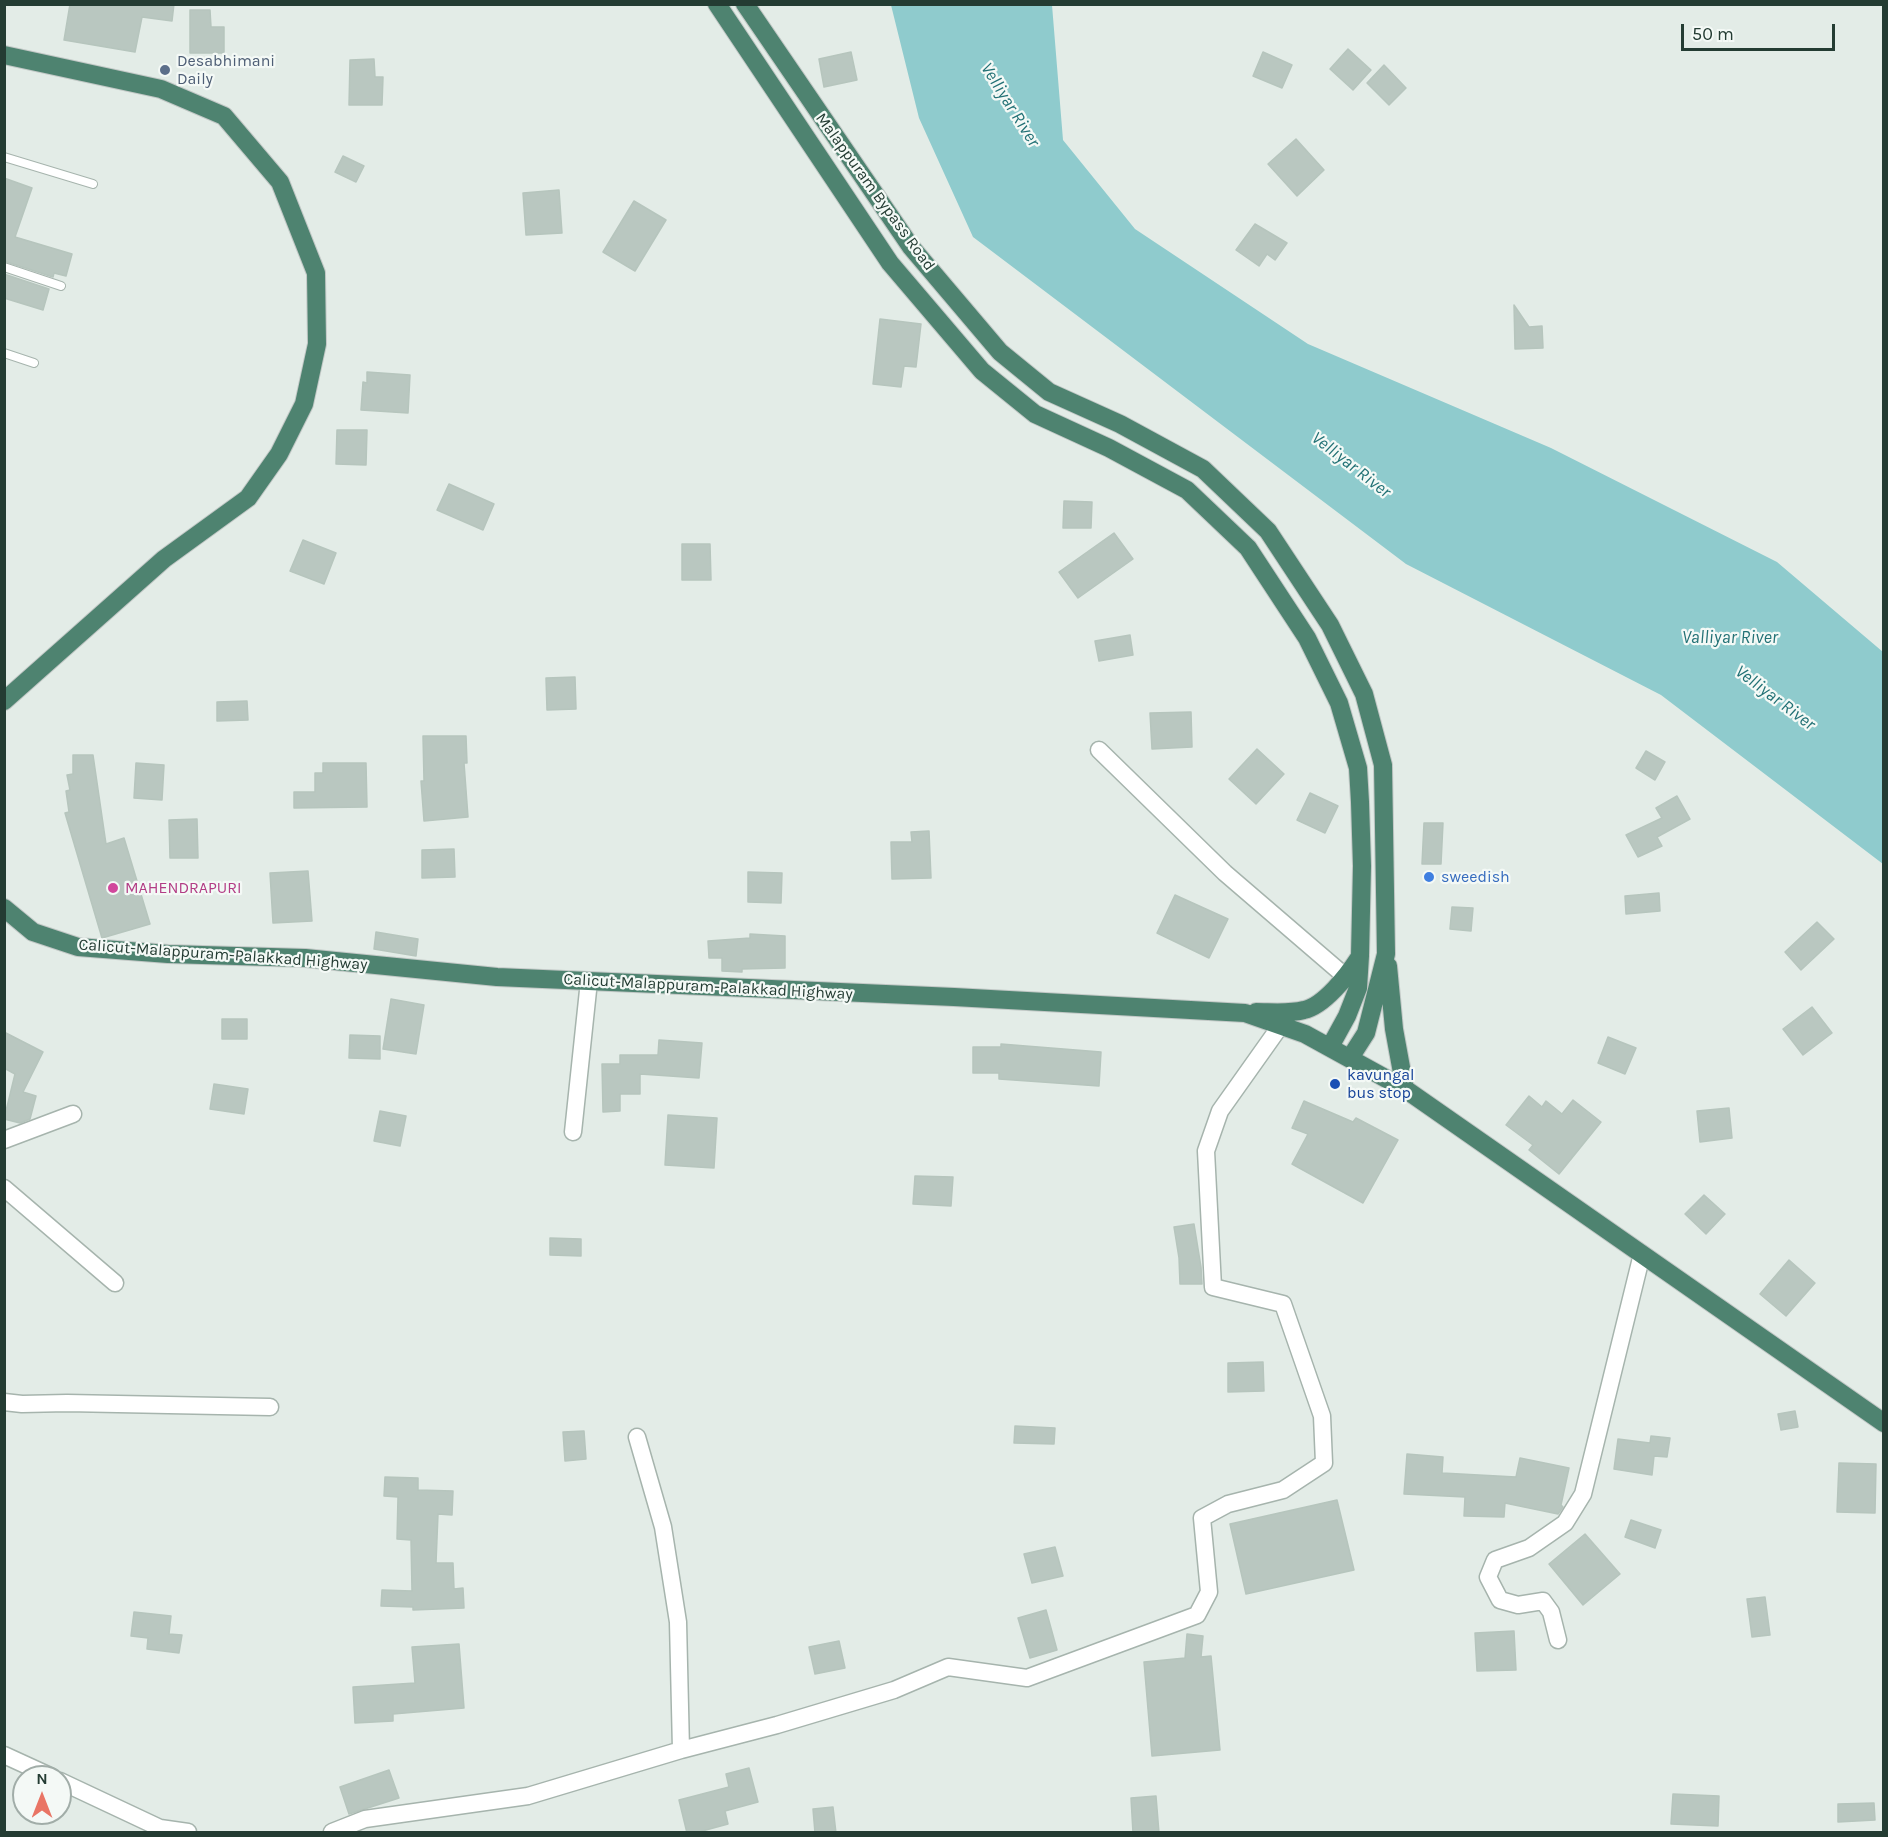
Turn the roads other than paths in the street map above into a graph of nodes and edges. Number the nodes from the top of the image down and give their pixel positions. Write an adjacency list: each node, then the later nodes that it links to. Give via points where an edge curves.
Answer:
1 (717, 4): 14 (highway, Malappuram Bypass Road, via 890,263 982,371 1035,414 1187,490 1248,548 1307,638 1339,704 1358,768)
2 (746, 4): 13 (highway, Malappuram Bypass Road, via 911,247 1000,352 1049,392 1120,424 1203,469 1268,531 1330,625 1367,704 1383,765)
3 (4, 54): 10 (highway, via 161,89 224,116 280,182 316,273 317,344 304,404 279,454 248,498 164,559)
4 (4, 157): 5 (lane)
5 (93, 184)
6 (4, 267): 7 (lane)
7 (61, 286)
8 (4, 353): 9 (lane)
9 (34, 363)
10 (4, 700)
11 (1100, 750): 15 (street, via 1225,873)
12 (4, 908): 16 (highway, Calicut-Malappuram-Palakkad Highway, via 33,932 78,947 304,958 497,977)
13 (1386, 954): 20 (highway, Malappuram Bypass Road, via 1366,1033); 21 (highway)
14 (1360, 956): 15 (highway); 19 (highway, Malappuram Bypass Road, via 1358,988)
15 (1346, 977): 17 (highway, via 1305,1010)
16 (589, 981): 17 (highway, Calicut-Malappuram-Palakkad Highway); 23 (street)
17 (1245, 1013): 18 (highway, Calicut-Malappuram-Palakkad Highway)
18 (1281, 1025): 19 (highway, Calicut-Malappuram-Palakkad Highway); 33 (street, via 1220,1111 1206,1151 1212,1287 1282,1304 1322,1416 1324,1463 1283,1490 1228,1504 1202,1518 1209,1592 1197,1615 1027,1678 948,1666 894,1690)
19 (1330, 1047): 20 (highway, Calicut-Malappuram-Palakkad Highway)
20 (1350, 1058): 21 (highway, Calicut-Malappuram-Palakkad Highway)
21 (1405, 1089): 26 (highway, Calicut-Malappuram-Palakkad Highway)
22 (73, 1114): 24 (street)
23 (573, 1132)
24 (4, 1140)
25 (4, 1188): 27 (street)
26 (1642, 1254): 30 (highway, Calicut-Malappuram-Palakkad Highway); 32 (street, via 1583,1494 1565,1523 1529,1548 1495,1560 1488,1576 1500,1600 1518,1605 1543,1601 1551,1612)
27 (116, 1283)
28 (4, 1402): 29 (street)
29 (270, 1407)
30 (1884, 1423)
31 (637, 1437): 33 (street, via 663,1527 678,1622)
32 (1558, 1640)
33 (681, 1750): 38 (street, via 528,1796 365,1820)
34 (4, 1755): 35 (street)
35 (26, 1765)
36 (72, 1787): 37 (street, via 159,1828)
37 (188, 1833)
38 (332, 1833)

